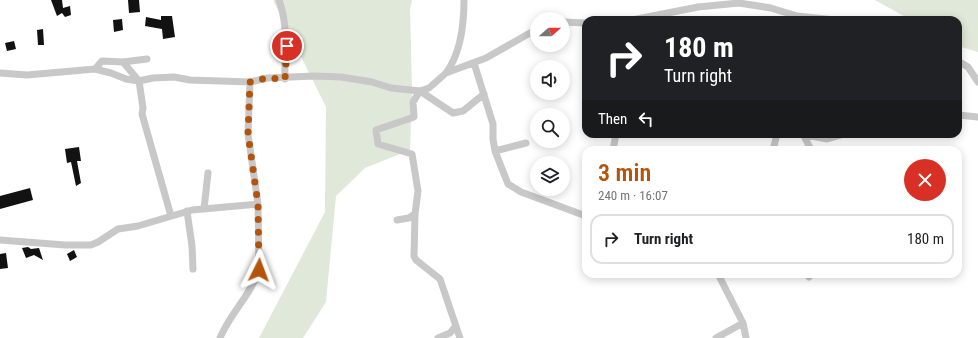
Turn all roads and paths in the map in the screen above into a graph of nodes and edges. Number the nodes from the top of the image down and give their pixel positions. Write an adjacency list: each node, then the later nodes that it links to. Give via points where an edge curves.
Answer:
1 (278, 0): 15 (street, via 284,15 286,32)
2 (464, 0): 14 (street, via 464,19 455,62)
3 (660, 16): 4 (street, via 698,7 739,3 771,8)
4 (798, 16)
5 (570, 22): 6 (street)
6 (582, 23)
7 (530, 34): 10 (street)
8 (147, 59): 9 (street)
9 (124, 62): 12 (street, via 102,61); 16 (street)
10 (474, 63): 14 (street); 20 (street)
11 (962, 63): 18 (street, via 968,67)
12 (95, 69): 13 (street, via 27,74); 16 (street)
13 (0, 73)
14 (446, 73): 19 (street, via 429,88)
15 (285, 79): 17 (street, via 267,78); 19 (street, via 341,77 391,88)
16 (139, 81): 17 (street, via 174,77); 31 (street, via 142,114)
17 (250, 82): 26 (street, via 248,134)
18 (978, 82)
19 (420, 91): 20 (street, via 453,113 463,111); 29 (street, via 413,102 414,117 376,130 378,144 412,154 418,190)
20 (484, 94): 24 (street, via 493,124)
21 (962, 115): 22 (street)
22 (978, 117)
23 (526, 143): 24 (street)
24 (495, 151): 30 (street, via 508,184 521,192)
25 (208, 173): 27 (street)
26 (258, 204): 27 (street); 38 (street, via 259,270)
27 (204, 209): 28 (street)
28 (187, 211): 31 (street); 34 (street)
29 (415, 214): 32 (street); 37 (street, via 414,256 440,279)
30 (582, 215)
31 (171, 216): 33 (street, via 138,226 118,228 91,245 65,246)
32 (397, 220)
33 (0, 240)
34 (194, 269)
35 (720, 278): 36 (street)
36 (743, 322): 41 (street); 42 (street)
37 (455, 327): 39 (street, via 450,333); 40 (street)
38 (220, 338)
39 (438, 338)
40 (460, 338)
41 (716, 338)
42 (746, 338)

